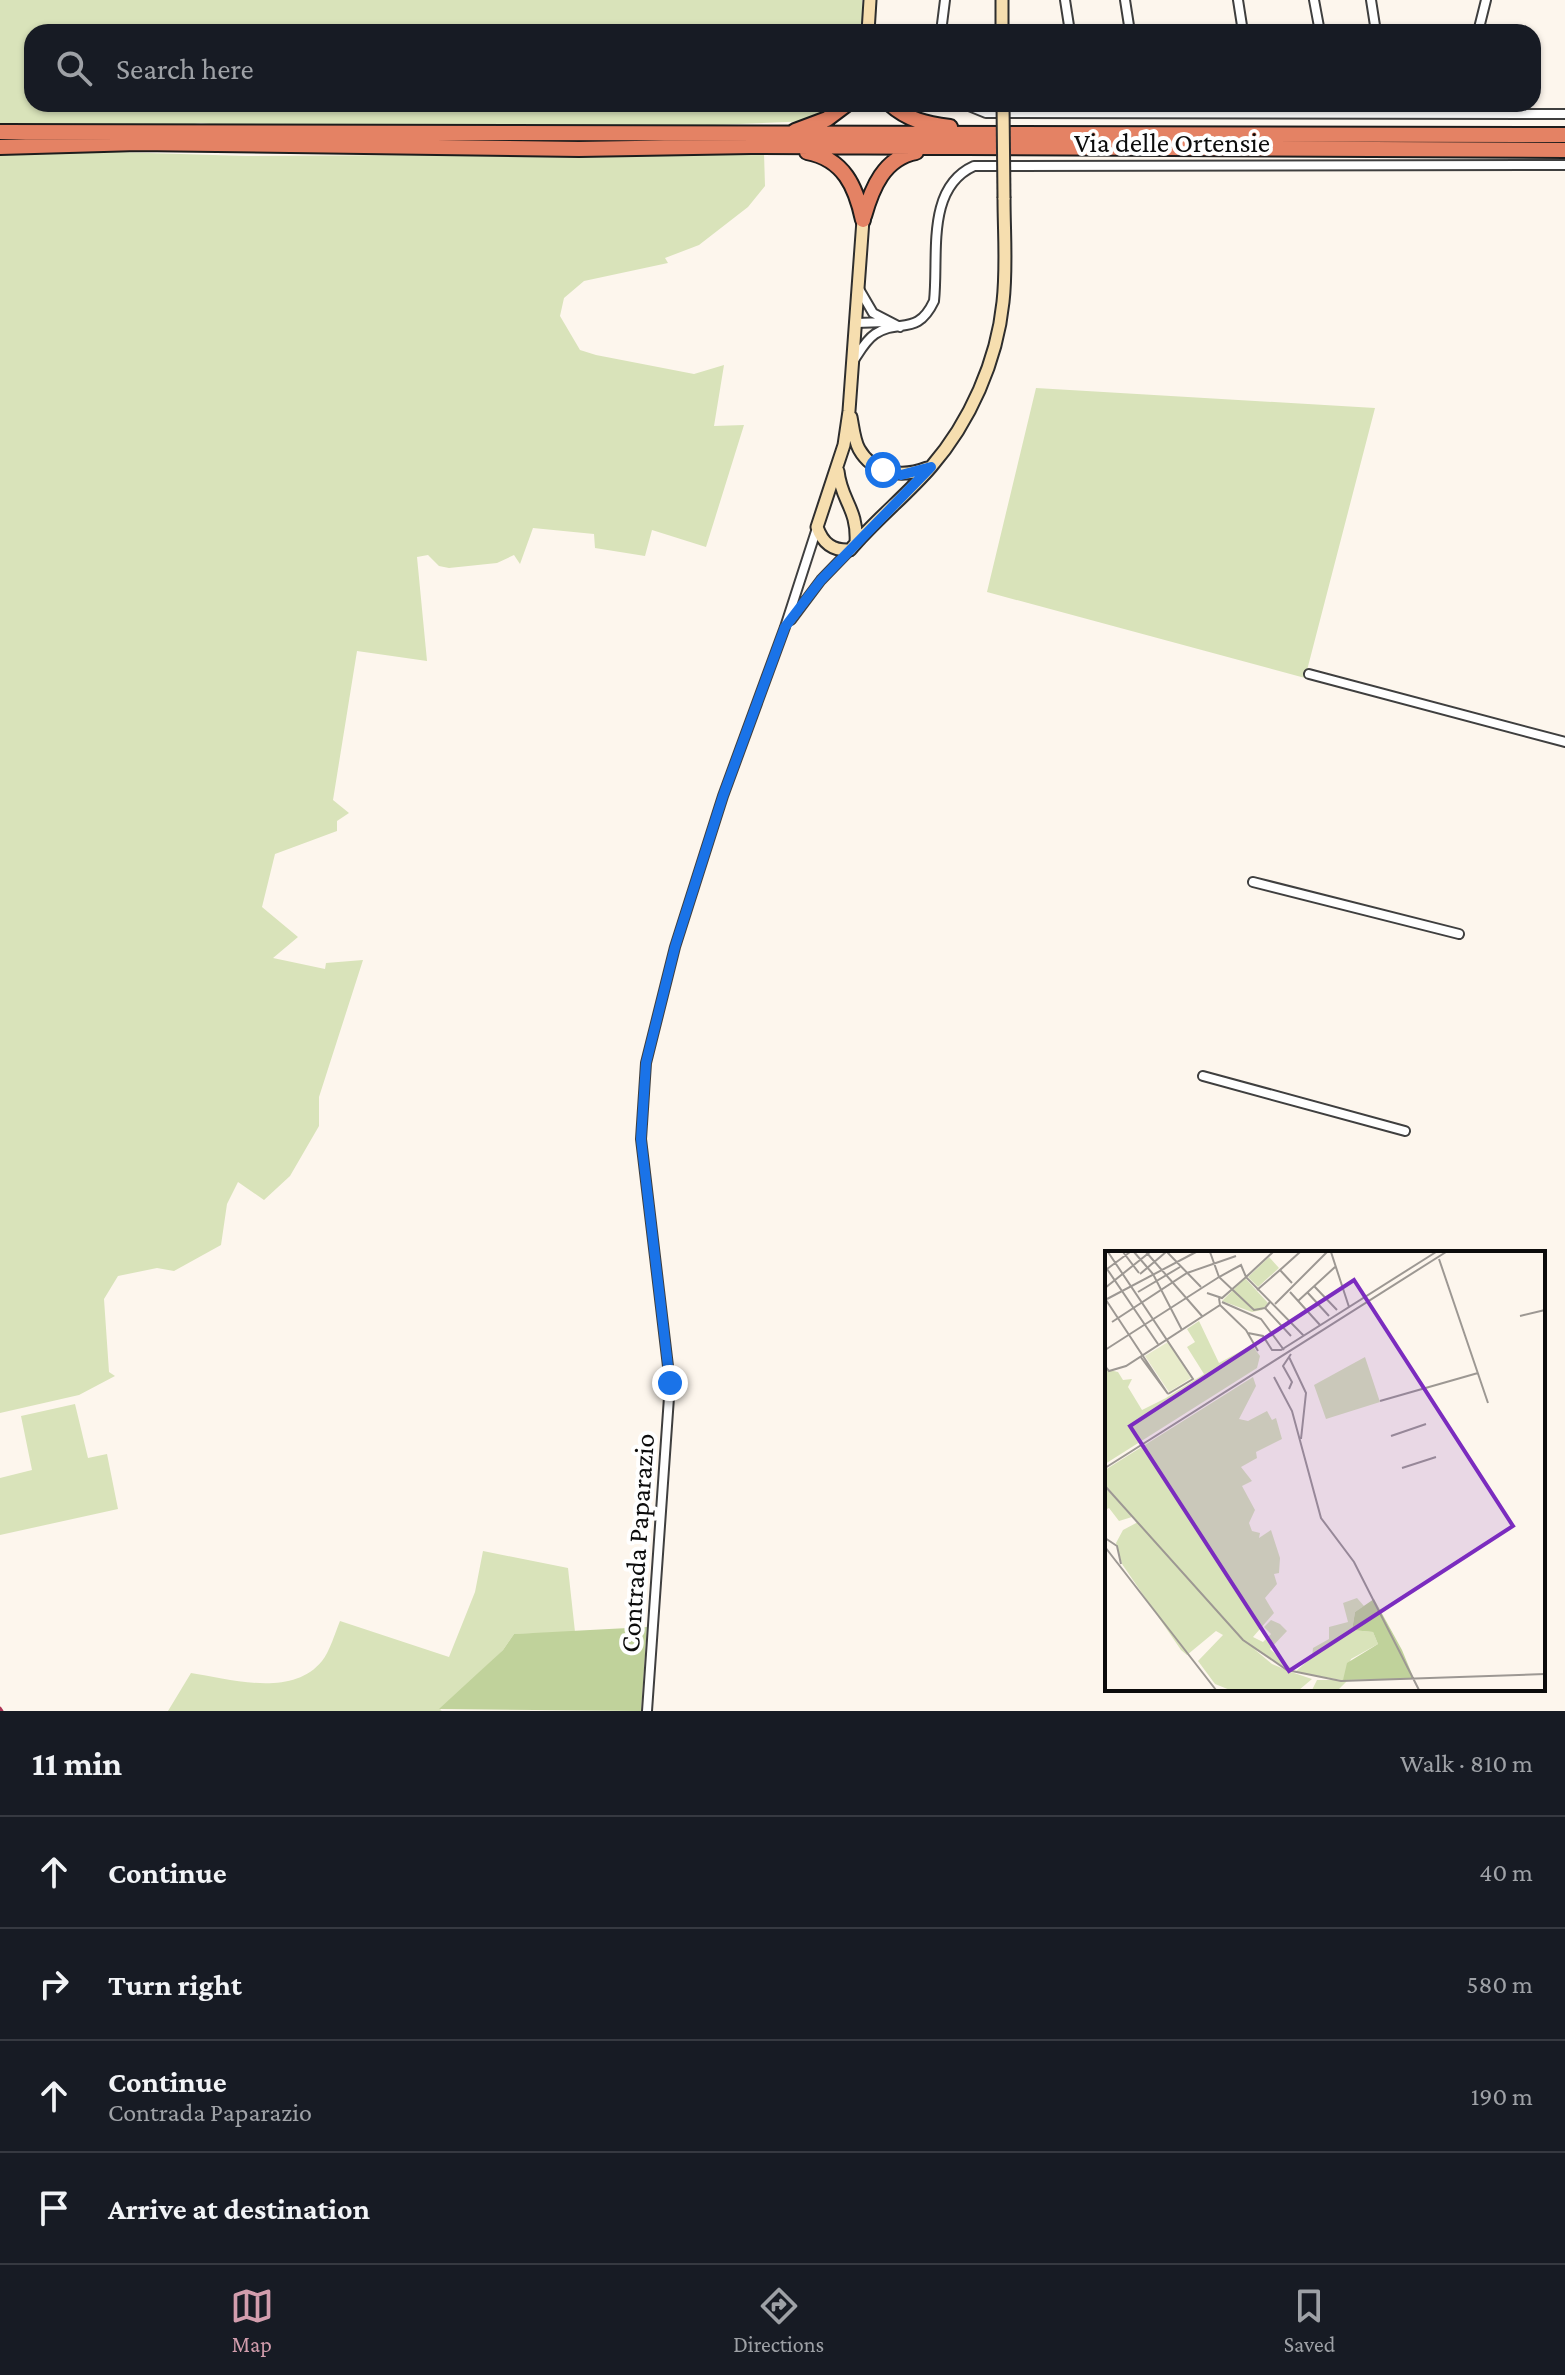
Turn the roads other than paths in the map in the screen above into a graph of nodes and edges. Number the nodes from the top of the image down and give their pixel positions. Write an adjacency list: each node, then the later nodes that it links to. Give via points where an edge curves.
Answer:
1 (870, 0): 10 (street)
2 (945, 0): 11 (street)
3 (1002, 0): 12 (street)
4 (1065, 0): 13 (street)
5 (1125, 0): 14 (street)
6 (1238, 0): 15 (street)
7 (1314, 0): 16 (street)
8 (1371, 0): 17 (street)
9 (1486, 0): 18 (street)
10 (868, 24)
11 (942, 24)
12 (1002, 24)
13 (1069, 24)
14 (1129, 24)
15 (1242, 24)
16 (1318, 24)
17 (1375, 24)
18 (1480, 24)
19 (836, 112): 30 (highway)
20 (901, 112): 29 (highway, via 924,123)
21 (984, 112): 27 (street)
22 (1003, 112): 44 (street, bridge, via 1004,301 994,354 955,435)
23 (1144, 112): 27 (street)
24 (1200, 112): 27 (street)
25 (1529, 112): 26 (street)
26 (1565, 114)
27 (1145, 115)
28 (0, 132): 30 (highway)
29 (989, 134): 30 (highway); 31 (highway)
30 (785, 135)
31 (1565, 135)
32 (751, 146): 33 (highway); 34 (highway); 37 (highway, via 805,151 832,161 853,183)
33 (0, 147)
34 (962, 148): 35 (highway); 37 (highway, via 911,153 895,160 881,175)
35 (1565, 150)
36 (1565, 165): 40 (street, Via delle Ortensie, via 974,166 943,194 934,301 914,324)
37 (863, 220): 38 (street)
38 (858, 288): 39 (street); 40 (street)
39 (856, 323): 40 (street); 41 (street)
40 (885, 327): 41 (street)
41 (854, 360): 42 (street)
42 (849, 411): 43 (street); 44 (street, via 858,447 868,461 901,475)
43 (837, 467): 45 (street); 46 (street, via 840,487 854,511)
44 (931, 467): 46 (street)
45 (817, 527): 46 (street, via 826,543 841,550); 47 (street)
46 (853, 546): 47 (street)
47 (785, 627): 54 (street, Contrada Paparazio, via 723,796 675,947 646,1063 641,1139 670,1383)
48 (1309, 674): 49 (street)
49 (1565, 742)
50 (1253, 882): 51 (street)
51 (1459, 934)
52 (1203, 1076): 53 (street)
53 (1405, 1131)
54 (647, 1711)

